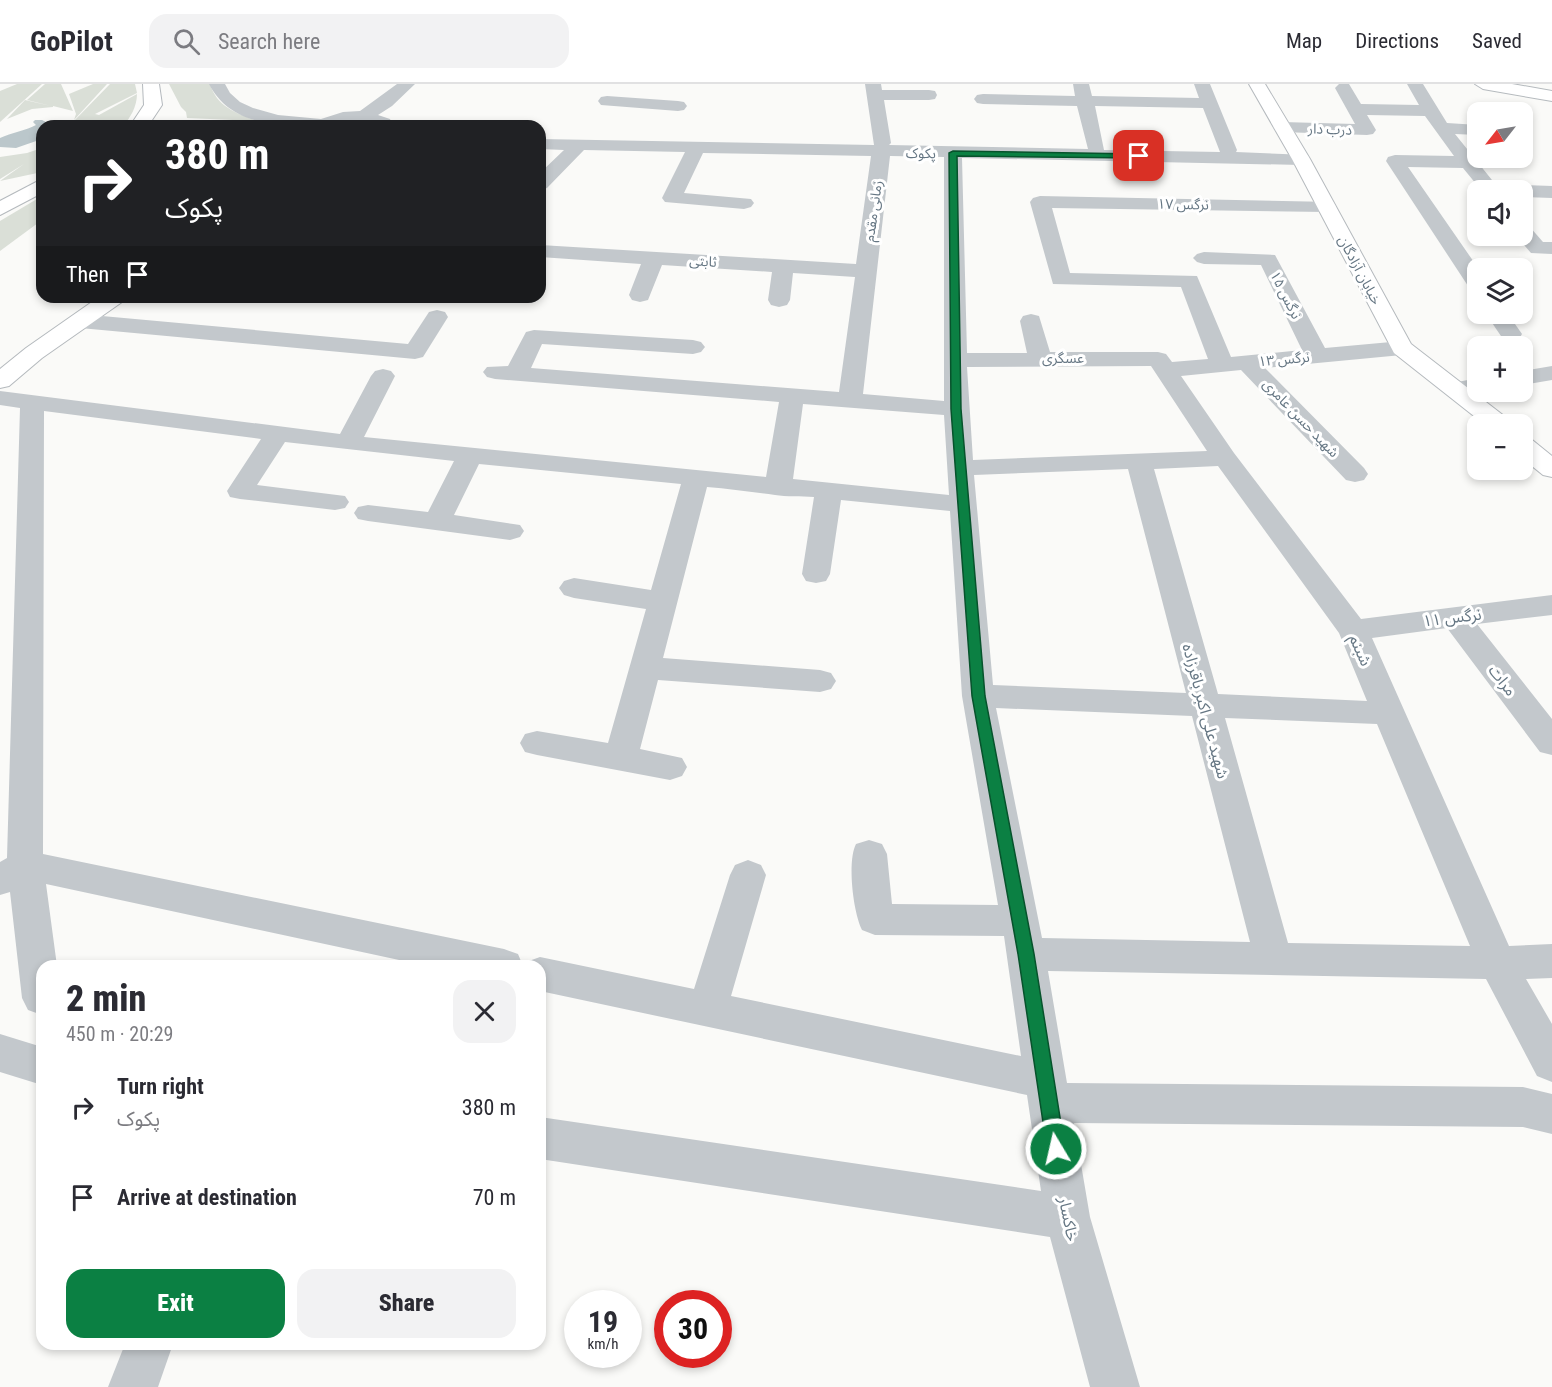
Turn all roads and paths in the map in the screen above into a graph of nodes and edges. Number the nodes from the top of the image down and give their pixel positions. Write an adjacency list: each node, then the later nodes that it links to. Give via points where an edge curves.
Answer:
1 (151, 84): 21 (main road, via 153,105)
2 (217, 84): 22 (street, via 220,95 236,106)
3 (407, 84): 20 (street)
4 (616, 84): 15 (street)
5 (1257, 84): 25 (main road, خیابان آزادگان)
6 (1415, 84): 19 (street)
7 (1483, 84): 13 (main road)
8 (1202, 85): 16 (street)
9 (1342, 88): 18 (street, درب دار)
10 (874, 89): 12 (street); 33 (street, زمانی مقدم)
11 (1083, 93): 14 (street); 16 (street); 34 (street)
12 (929, 95)
13 (1552, 96)
14 (983, 99)
15 (607, 101): 17 (street); 28 (street)
16 (1209, 103): 35 (street)
17 (678, 105)
18 (1354, 109): 19 (street); 25 (street, درب دار, via 1367,130)
19 (1431, 111): 26 (street)
20 (364, 116): 23 (street); 24 (street)
21 (143, 120)
22 (277, 120)
23 (333, 120)
24 (377, 120)
25 (1282, 127): 37 (main road, خیابان آزادگان)
26 (1441, 129): 27 (street); 38 (street)
27 (1467, 130)
28 (591, 131): 29 (street, پکوک); 30 (street, پکوک); 31 (street, پکوک); 32 (street, پکوک); 39 (street)
29 (546, 134)
30 (546, 142)
31 (811, 146): 32 (street, پکوک); 33 (street, پکوک)
32 (697, 147): 46 (street, via 672,198)
33 (882, 147): 34 (street, پکوک); 36 (street, پکوک); 56 (street, زمانی مقدم)
34 (1096, 147): 35 (street, پکوک)
35 (1228, 150): 37 (street, پکوک)
36 (953, 153): 37 (street, پکوک); 70 (street, خاکسار)
37 (1299, 155): 47 (main road, خیابان آزادگان)
38 (1466, 162): 41 (street); 55 (street, via 1395,161)
39 (546, 178)
40 (36, 179): 42 (main road)
41 (1483, 180)
42 (0, 187)
43 (36, 188): 48 (main road)
44 (1533, 191): 45 (street)
45 (1552, 192)
46 (744, 203)
47 (1326, 206): 66 (main road, خیابان آزادگان); 71 (street, نرگس ۱۷, via 1041,202 1061,279 1189,281)
48 (0, 209)
49 (1533, 243): 50 (street, via 1538,249)
50 (1552, 249)
51 (546, 250): 52 (street, ثابتی)
52 (654, 258): 54 (street, ثابتی); 57 (street)
53 (1204, 258): 68 (street, نرگس ۱۵, via 1268,259)
54 (783, 266): 56 (street, ثابتی); 58 (street)
55 (1467, 268)
56 (865, 271): 81 (street, زمانی مقدم)
57 (640, 295)
58 (779, 300)
59 (106, 303): 61 (main road)
60 (437, 317): 61 (street, via 415,352)
61 (80, 321): 67 (main road)
62 (1030, 321): 69 (street)
63 (1504, 324): 64 (street)
64 (1511, 334)
65 (693, 347): 79 (street, via 534,337 506,372)
66 (1402, 348): 68 (street, نرگس ۱۳); 78 (main road, خیابان آزادگان)
67 (34, 353): 72 (main road); 77 (main road)
68 (1317, 356): 71 (street, نرگس ۱۳)
69 (1040, 358): 70 (street, عسگری); 73 (street, عسگری, via 1158,359)
70 (955, 360): 84 (street, خاکسار)
71 (1234, 363): 73 (street, نرگس ۱۳); 94 (street, شهید حسن عامری)
72 (0, 370)
73 (1166, 370): 90 (street, شبنم)
74 (1552, 373): 76 (street)
75 (383, 375): 87 (street)
76 (1533, 376)
77 (0, 381)
78 (1467, 387)
79 (792, 396): 81 (street); 96 (street)
80 (0, 398): 82 (street)
81 (850, 401): 84 (street)
82 (32, 402): 86 (street); 119 (street)
83 (1480, 402): 85 (main road, خیابان آزادگان)
84 (956, 409): 92 (street, خاکسار)
85 (1490, 414)
86 (277, 435): 87 (street); 98 (street, via 240,490)
87 (348, 443): 89 (street)
88 (1533, 453): 93 (main road)
89 (470, 456): 95 (street); 101 (street)
90 (1225, 458): 91 (street); 108 (street, شبنم)
91 (1139, 461): 92 (street); 112 (street, شهید علی اکبر باقرزاده)
92 (960, 468): 99 (street, خاکسار)
93 (1552, 469)
94 (1355, 474)
95 (696, 479): 96 (street); 105 (street)
96 (778, 488): 97 (street)
97 (828, 493): 99 (street); 103 (street)
98 (335, 502)
99 (962, 504): 111 (street, خاکسار)
100 (368, 513): 101 (street)
101 (437, 522): 102 (street)
102 (510, 531)
103 (816, 574)
104 (574, 588): 105 (street)
105 (663, 602): 109 (street)
106 (1552, 605): 107 (street, نرگس ۱۱)
107 (1455, 617): 108 (street, نرگس ۱۱); 115 (street, مرات)
108 (1353, 630): 113 (street, شبنم)
109 (645, 668): 110 (street); 116 (street)
110 (820, 681)
111 (978, 696): 112 (street); 121 (street, خاکسار)
112 (1204, 707): 113 (street); 123 (street, شهید علی اکبر باقرزاده)
113 (1388, 713): 125 (street, شبنم)
114 (537, 743): 116 (street)
115 (1552, 743)
116 (621, 758): 117 (street)
117 (670, 767)
118 (869, 854): 121 (street, via 875,919)
119 (13, 873): 122 (street); 126 (street)
120 (748, 875): 128 (street)
121 (1023, 938): 123 (street); 132 (street, خاکسار)
122 (472, 960)
123 (1274, 960): 125 (street)
124 (1552, 961): 125 (street)
125 (1497, 963): 130 (street, شبنم)
126 (36, 972)
127 (546, 975): 128 (street)
128 (707, 1009): 132 (street)
129 (0, 1053): 131 (street)
130 (1552, 1063)
131 (36, 1064)
132 (1047, 1092): 133 (street, via 1523,1107); 135 (street, خاکسار)
133 (1552, 1114)
134 (546, 1139): 135 (street)
135 (1067, 1217): 138 (street, خاکسار)
136 (147, 1350): 137 (street)
137 (133, 1387)
138 (1115, 1387)

